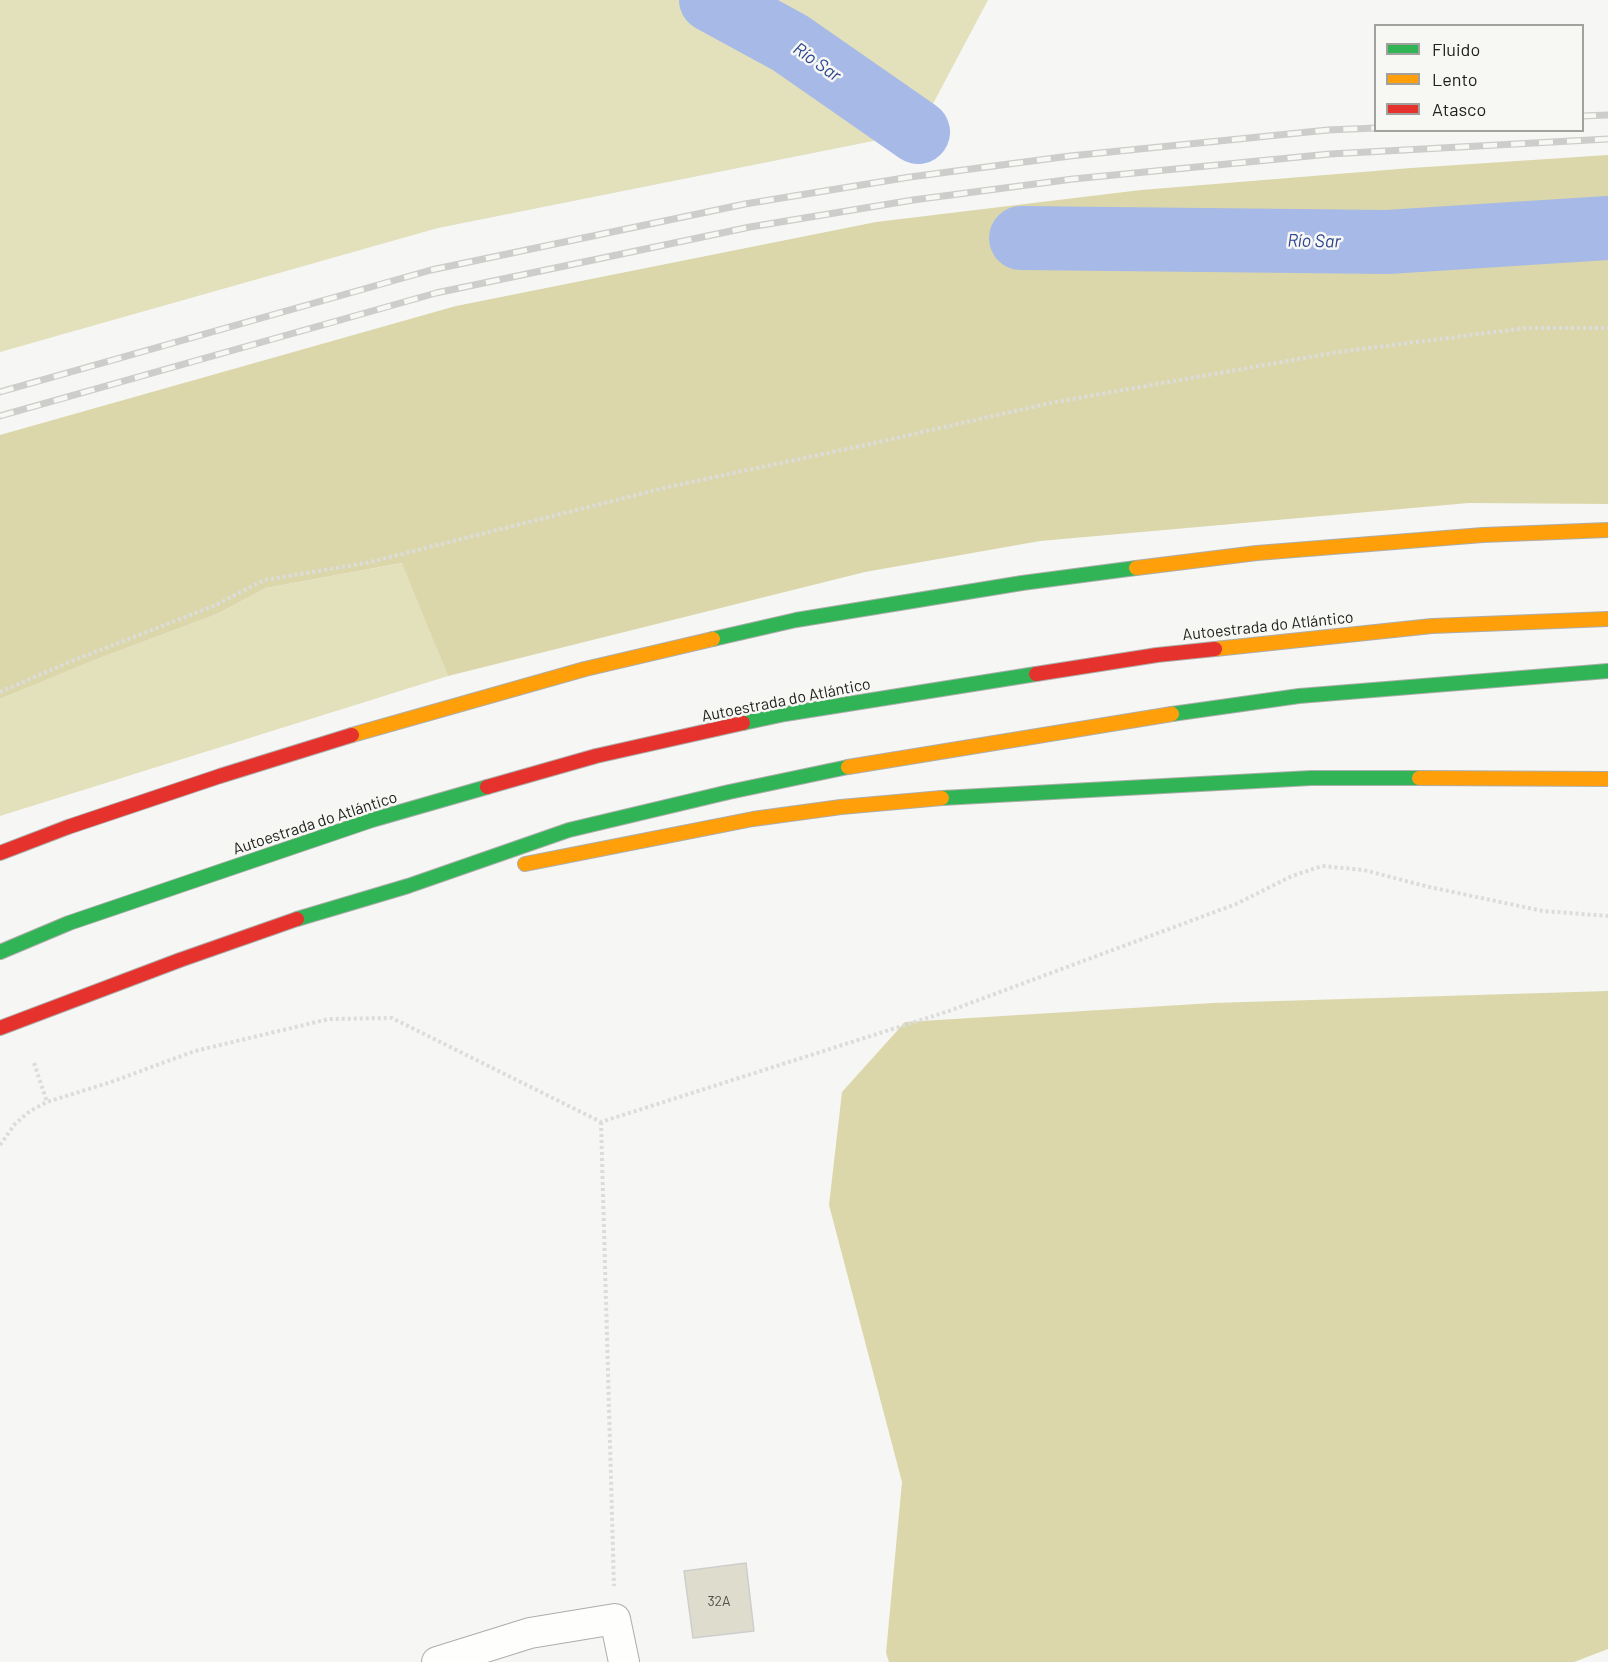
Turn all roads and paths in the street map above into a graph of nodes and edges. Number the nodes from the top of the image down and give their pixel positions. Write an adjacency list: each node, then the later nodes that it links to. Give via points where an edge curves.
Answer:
1 (1608, 328): 5 (path, via 1526,328 1327,354 1050,404 668,487 366,563 264,580 216,605)
2 (1608, 530): 7 (highway, via 1483,535 1257,553 1022,583 796,620 585,669 364,731 220,776)
3 (1608, 619): 12 (highway, Autoestrada do Atlántico, via 1432,626 1157,655 785,714 596,756 372,820 69,923)
4 (1608, 671): 10 (highway, via 1299,696 870,763 569,830)
5 (0, 692)
6 (1608, 779): 8 (highway, via 1311,778 924,799 753,819)
7 (0, 853)
8 (506, 869)
9 (484, 873): 10 (highway)
10 (408, 886): 13 (highway, via 289,922)
11 (1608, 916): 16 (path, via 1543,911 1364,870 1322,866 1236,904 949,1011)
12 (0, 952)
13 (0, 1028)
14 (34, 1063): 15 (path)
15 (47, 1102): 16 (path, via 195,1051 328,1019 392,1018); 17 (path, via 15,1124)
16 (601, 1122): 18 (path)
17 (0, 1145)
18 (615, 1619): 19 (street, via 530,1633); 20 (street)
19 (436, 1662)
20 (624, 1662)

